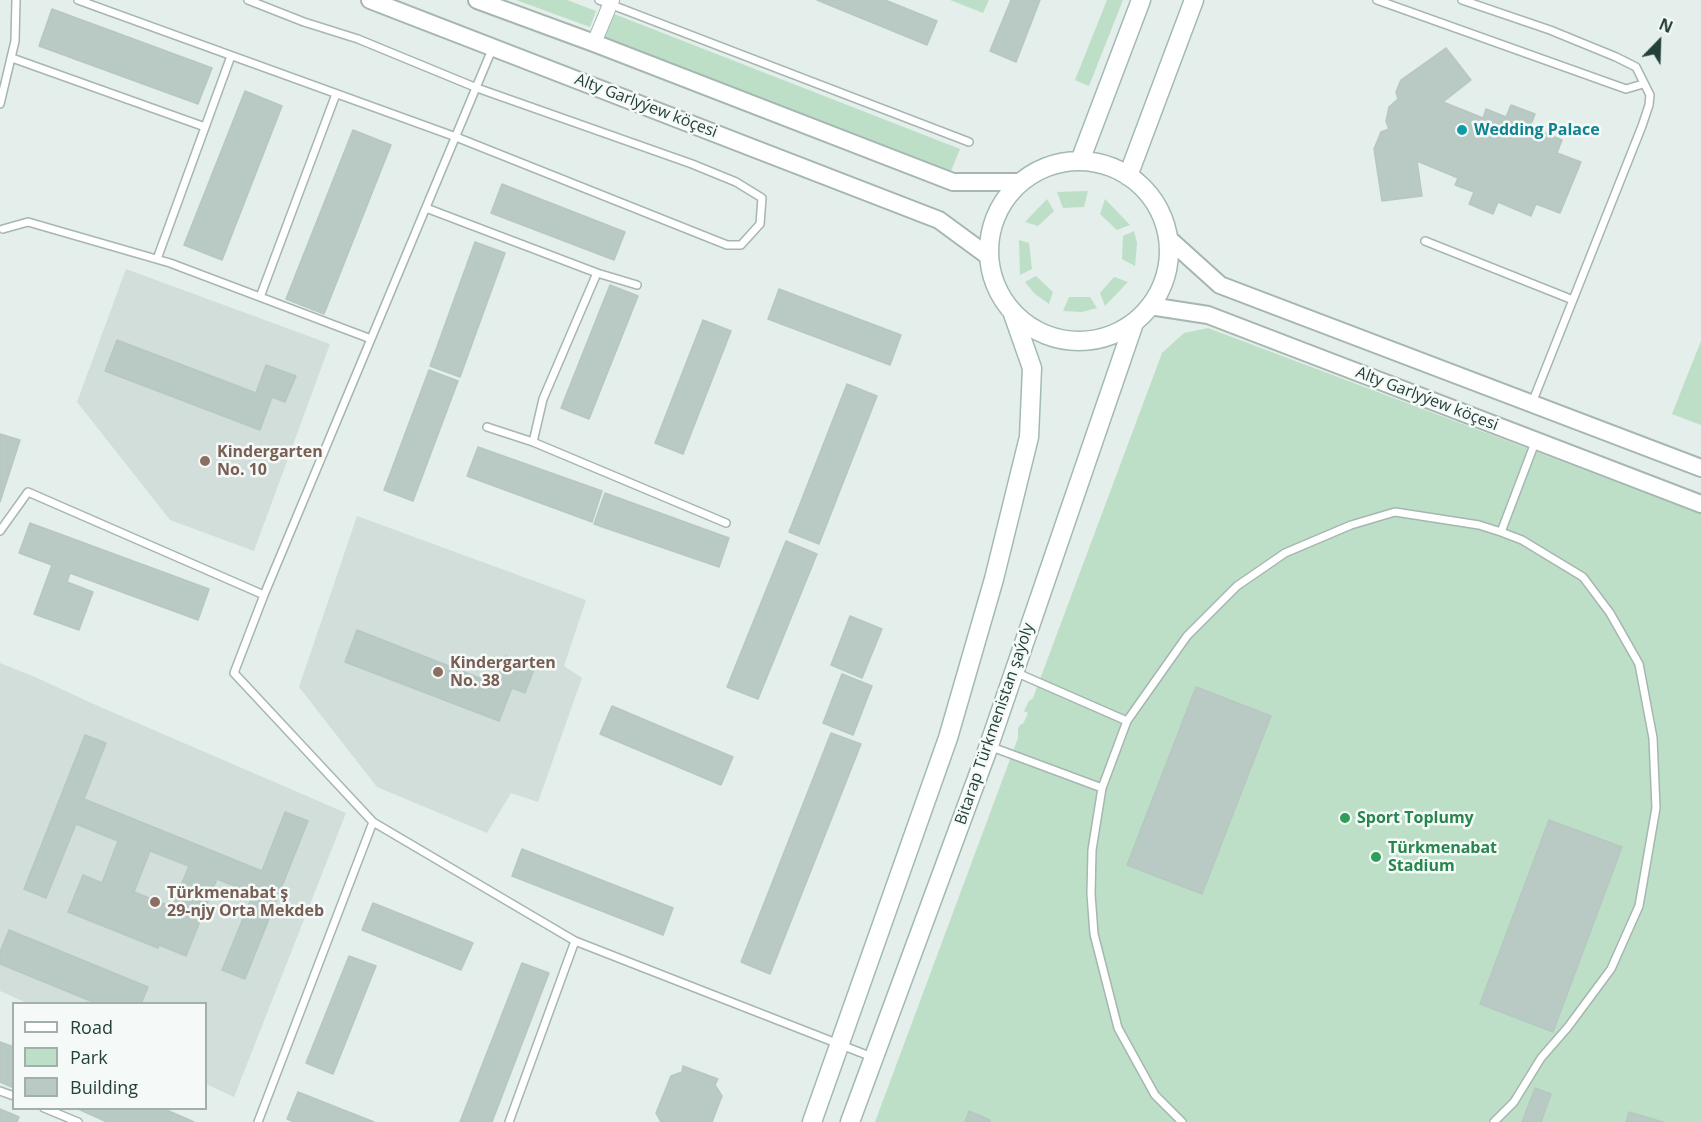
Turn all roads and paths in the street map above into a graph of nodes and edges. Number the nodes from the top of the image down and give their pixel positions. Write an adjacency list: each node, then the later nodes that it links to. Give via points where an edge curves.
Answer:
1 (16, 0): 14 (lane)
2 (78, 0): 13 (lane)
3 (248, 0): 16 (lane, via 358,39)
4 (370, 0): 12 (street, Alty Garlyýew köçesi)
5 (477, 0): 11 (street)
6 (1142, 0): 22 (main road)
7 (1194, 0): 23 (main road)
8 (1377, 0): 15 (lane, via 1626,89)
9 (1462, 0): 15 (lane, via 1616,57 1636,67)
10 (607, 1): 11 (street); 21 (lane)
11 (594, 43): 24 (street, via 953,182)
12 (493, 47): 16 (lane); 29 (street, Alty Garlyýew köçesi, via 939,220)
13 (231, 56): 17 (lane); 19 (lane)
14 (12, 58): 18 (lane); 19 (lane)
15 (1643, 84): 34 (lane, via 1650,95 1649,105)
16 (477, 88): 20 (lane); 20 (lane, via 736,182 762,198 760,224 741,245 727,245)
17 (336, 94): 20 (lane); 33 (lane)
18 (0, 104)
19 (205, 127): 30 (lane)
20 (456, 137): 25 (lane)
21 (969, 142)
22 (1080, 161): 23 (main road, via 1118,169); 24 (main road, via 1057,162)
23 (1128, 176): 27 (main road, via 1144,187 1161,211)
24 (1019, 182): 29 (main road, via 1001,203 990,228)
25 (426, 208): 31 (lane); 38 (lane)
26 (3, 229): 30 (lane, via 28,222)
27 (1169, 239): 35 (main road, via 1169,263); 39 (street, Alty Garlyýew köçesi, via 1220,285)
28 (1425, 241): 34 (lane)
29 (988, 256): 36 (main road, via 1000,297)
30 (157, 259): 33 (lane)
31 (597, 273): 32 (lane); 42 (lane, via 543,399)
32 (636, 285)
33 (260, 297): 38 (lane)
34 (1573, 300): 39 (lane)
35 (1150, 306): 37 (main road); 41 (street, Alty Garlyýew köçesi, via 1208,315)
36 (1013, 314): 37 (main road, via 1034,330 1059,339 1085,341 1110,336); 55 (main road, via 1032,368 1029,437 994,579 948,738)
37 (1134, 323): 49 (main road, Bitarap Türkmenistan şaýoly)
38 (371, 339): 48 (lane)
39 (1532, 403): 43 (street, Alty Garlyýew köçesi)
40 (487, 427): 42 (lane)
41 (1536, 440): 44 (street, Alty Garlyýew köçesi); 47 (lane)
42 (533, 442): 45 (lane)
43 (1701, 468)
44 (1701, 504)
45 (726, 523)
46 (0, 531): 48 (lane, via 28,492)
47 (1501, 532): 50 (lane, via 1395,512 1351,525 1285,554 1237,586 1186,636); 64 (lane, via 1522,540 1583,577 1610,613 1639,664 1653,738 1656,808 1639,906 1611,969 1541,1058 1514,1102)
48 (264, 595): 53 (lane, via 234,673)
49 (1014, 672): 50 (lane); 51 (main road, Bitarap Türkmenistan şaýoly)
50 (1127, 721): 52 (lane)
51 (989, 746): 52 (lane); 56 (main road, Bitarap Türkmenistan şaýoly)
52 (1102, 789): 63 (lane, via 1092,850 1094,934 1118,1028 1155,1095)
53 (374, 822): 54 (lane); 59 (lane)
54 (575, 941): 55 (lane); 60 (lane)
55 (840, 1045): 56 (lane); 61 (main road)
56 (874, 1058): 62 (main road, Bitarap Türkmenistan şaýoly)
57 (49, 1110): 58 (lane)
58 (78, 1122)
59 (258, 1122)
60 (509, 1122)
61 (812, 1122)
62 (850, 1122)
63 (1182, 1122)
64 (1494, 1122)

